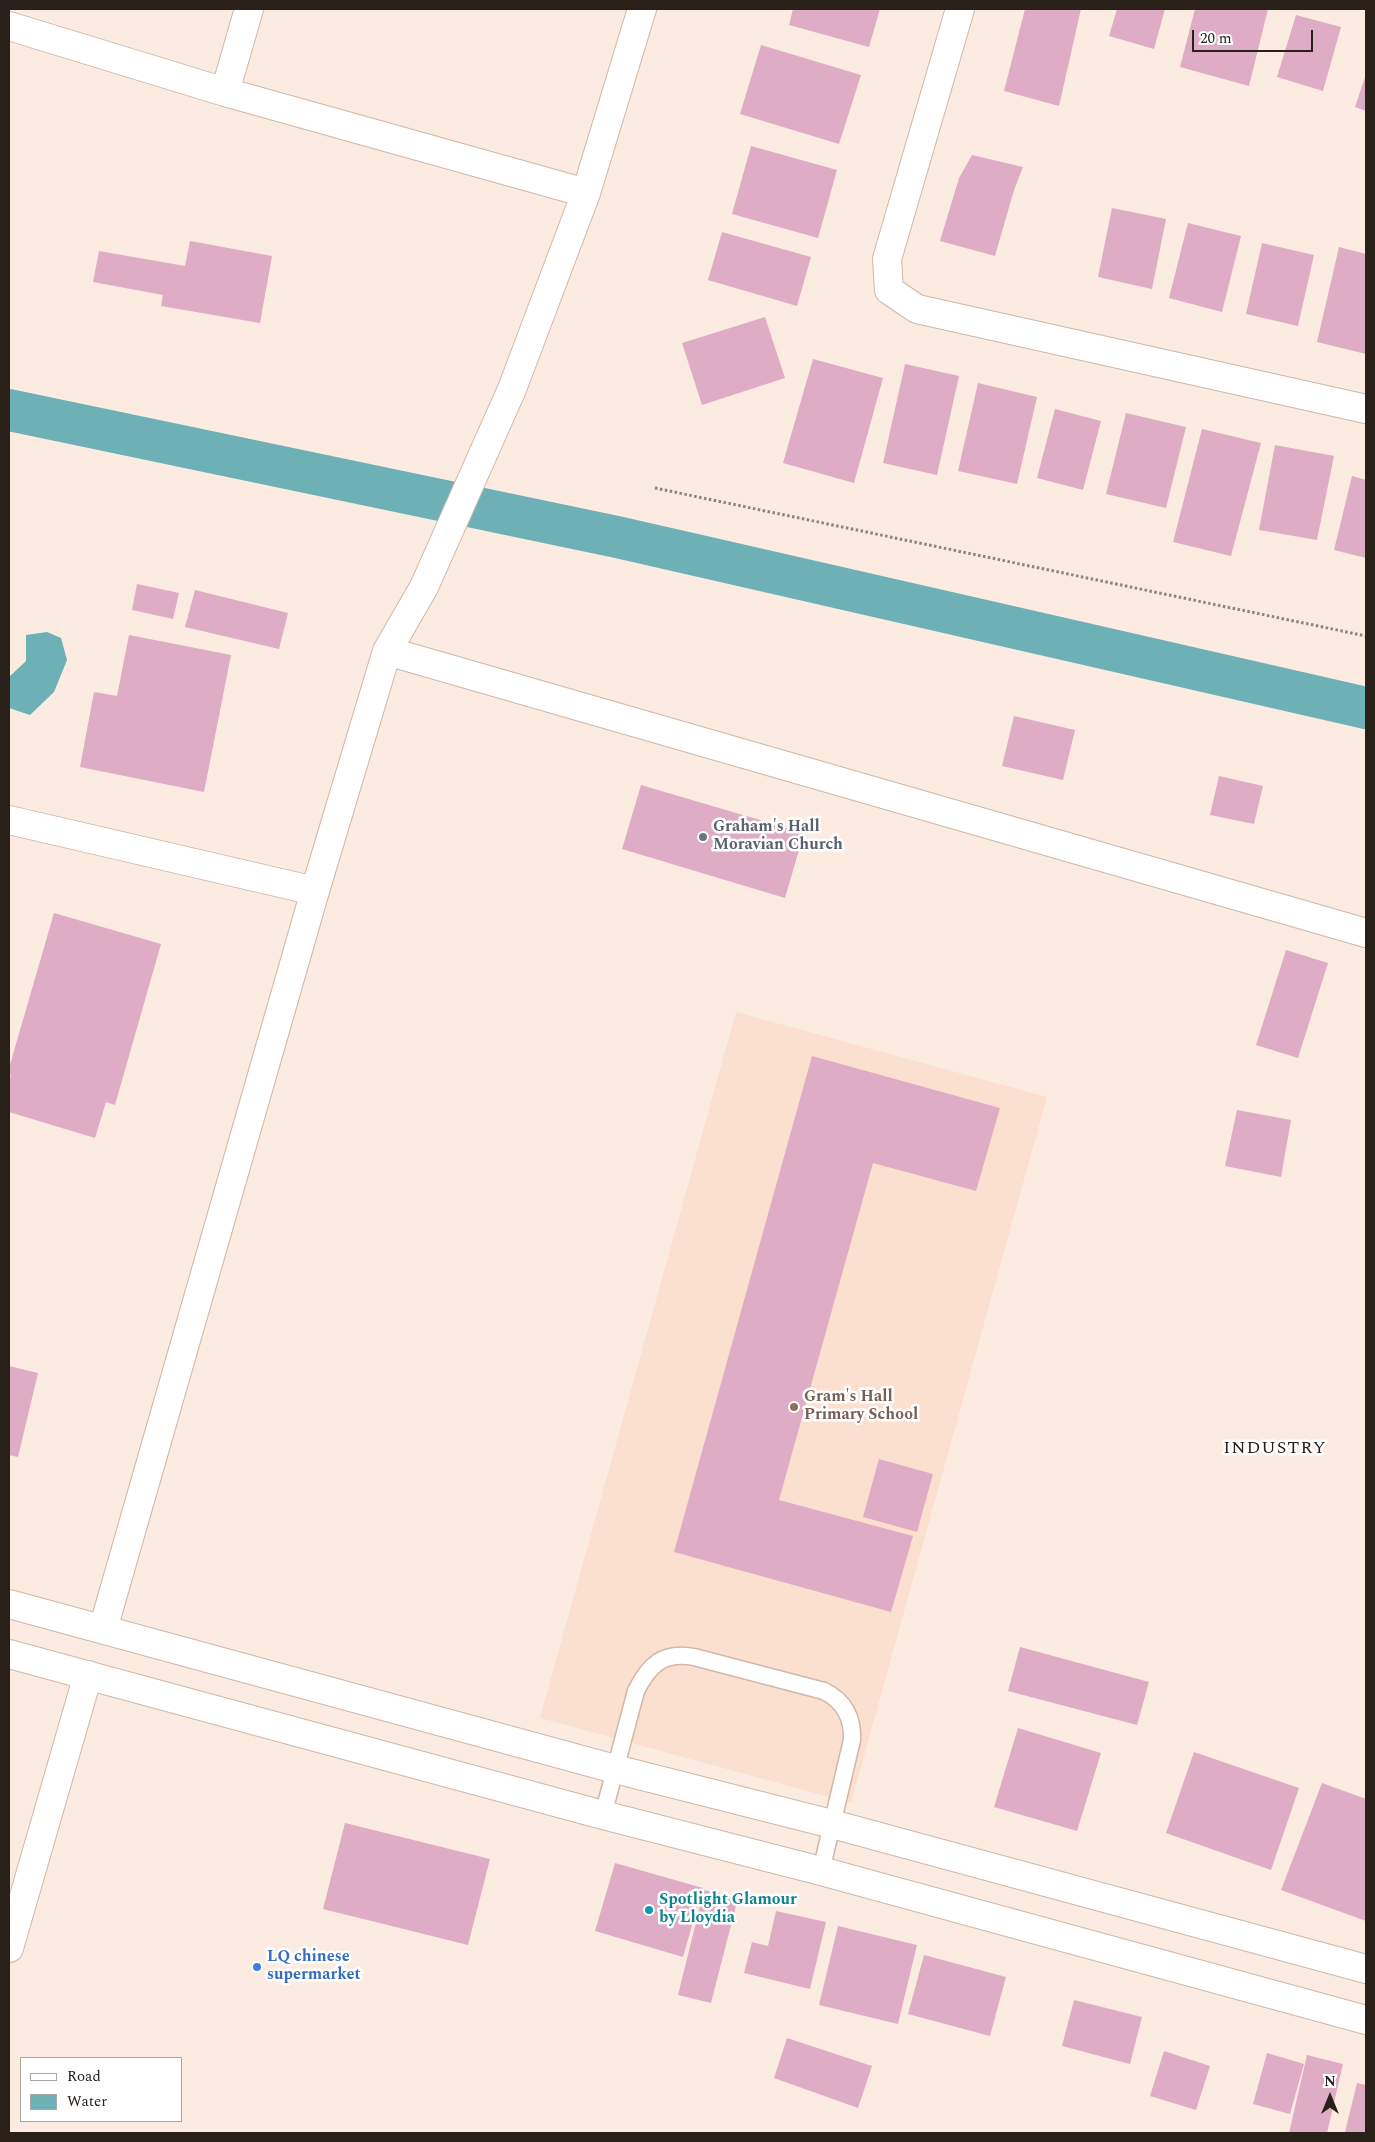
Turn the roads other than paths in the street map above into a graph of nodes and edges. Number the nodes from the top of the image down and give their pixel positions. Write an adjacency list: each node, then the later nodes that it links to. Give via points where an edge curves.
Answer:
1 (249, 9): 5 (street)
2 (642, 9): 6 (street)
3 (960, 9): 7 (street, via 888,259 890,290 917,309)
4 (9, 26): 5 (street)
5 (225, 92): 6 (street)
6 (586, 193): 8 (street, via 479,467 424,586)
7 (1366, 409)
8 (387, 651): 10 (street); 11 (street)
9 (9, 820): 10 (street)
10 (315, 891): 13 (street)
11 (1366, 933)
12 (9, 1604): 13 (street)
13 (103, 1629): 16 (street)
14 (9, 1654): 15 (street)
15 (88, 1675): 17 (street); 20 (street)
16 (615, 1768): 17 (lane); 18 (street); 18 (lane, via 636,1691 651,1667 672,1656 703,1659 824,1691 840,1702 853,1728)
17 (603, 1815): 19 (street)
18 (832, 1824): 19 (lane); 21 (street)
19 (821, 1871): 22 (street)
20 (9, 1944)
21 (1366, 1969)
22 (1366, 2020)

